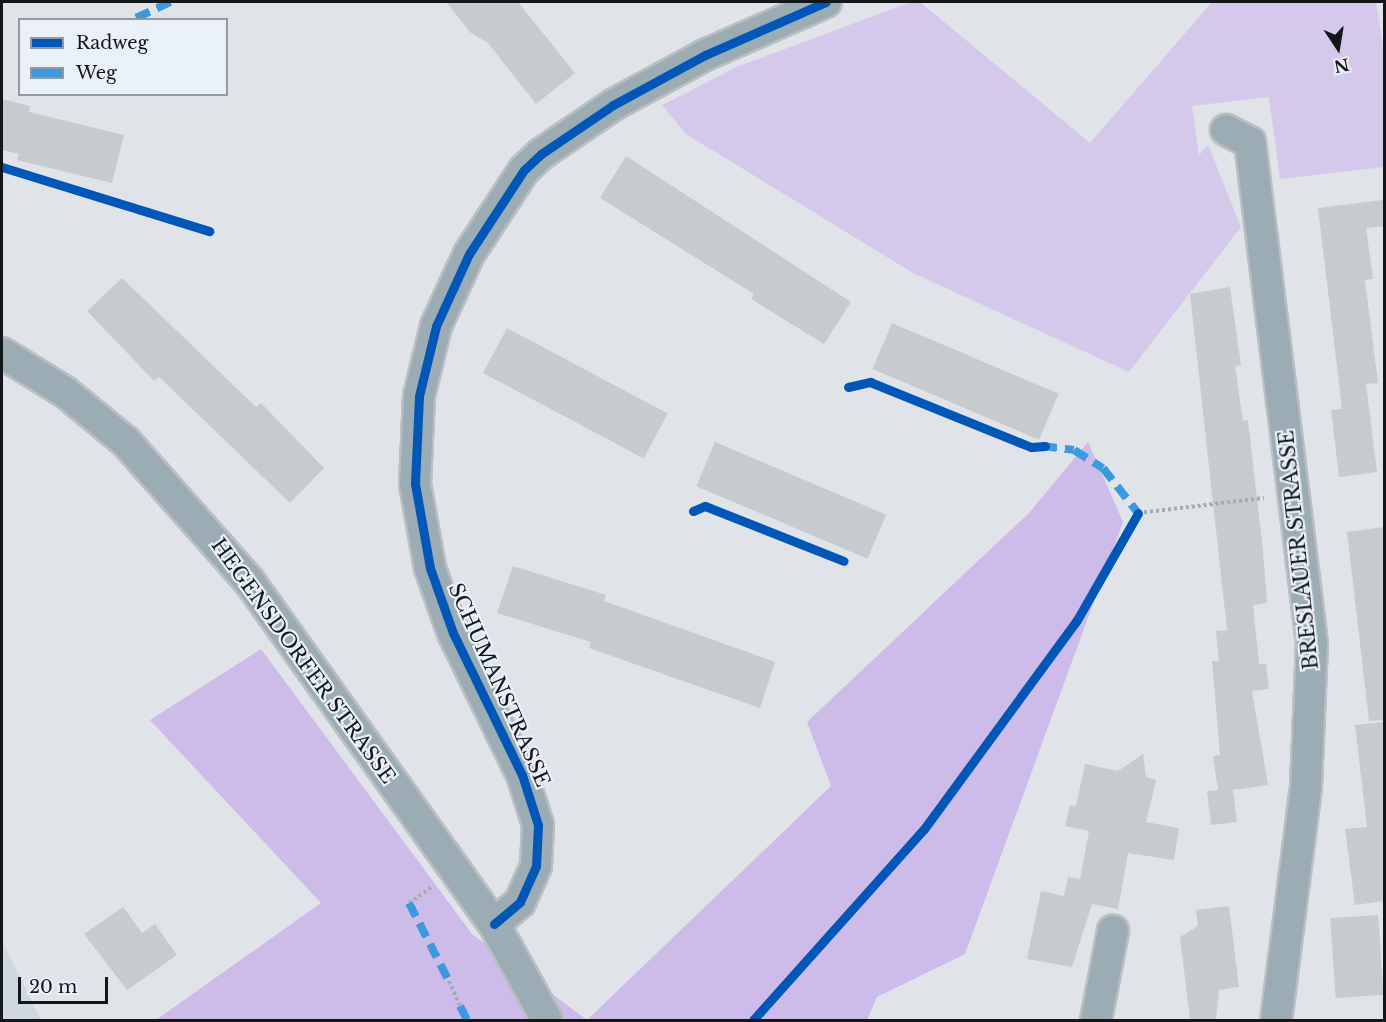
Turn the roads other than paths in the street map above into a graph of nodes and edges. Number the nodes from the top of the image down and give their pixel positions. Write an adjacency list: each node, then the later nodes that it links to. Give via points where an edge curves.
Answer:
1 (826, 2): 4 (street, SCHUMANSTRASSE, via 705,55 613,105 541,154 524,170 469,254 436,326 419,396 415,484 430,568 453,633 522,775 538,825 536,866 520,902)
2 (1226, 130): 8 (street, BRESLAUER STRASSE, via 1250,142 1312,643 1312,710)
3 (2, 353): 4 (street, HEGENSDORFER STRASSE, via 65,392 126,442 187,507 249,580)
4 (494, 924): 6 (street, HEGENSDORFER STRASSE)
5 (1113, 931): 7 (street)
6 (547, 1020)
7 (1096, 1020)
8 (1276, 1020)

